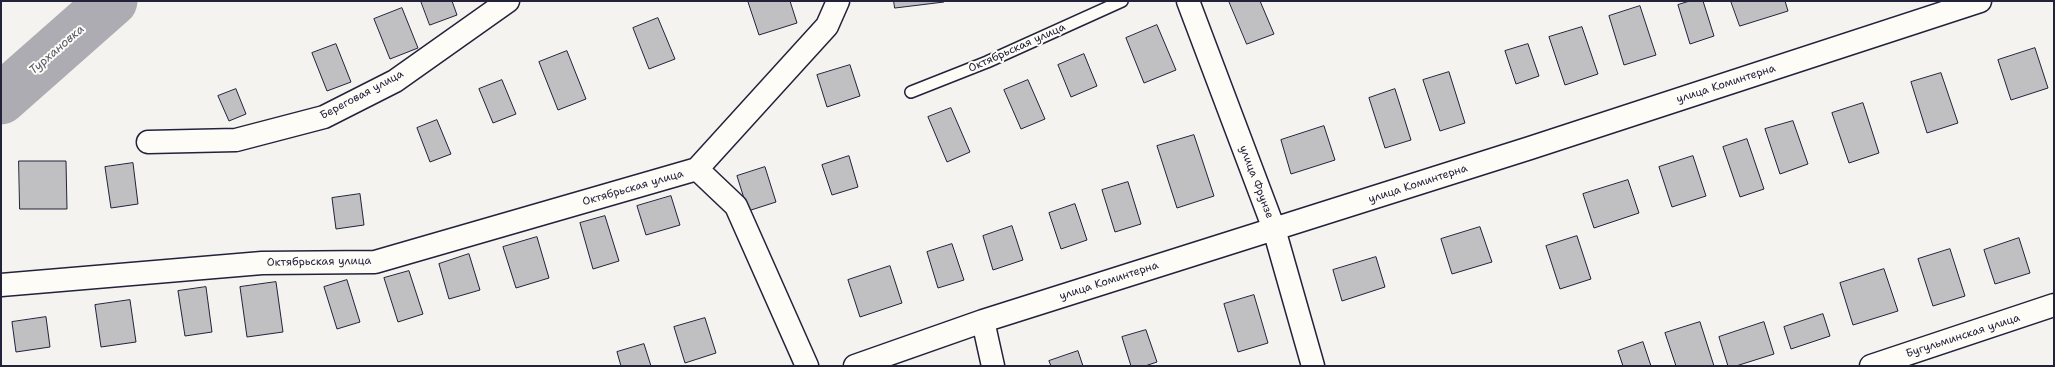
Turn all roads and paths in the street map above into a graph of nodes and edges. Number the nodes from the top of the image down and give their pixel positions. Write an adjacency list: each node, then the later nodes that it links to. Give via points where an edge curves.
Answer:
1 (508, 1): 7 (street, Береговая улица, via 395,81 324,117 236,140)
2 (838, 1): 8 (street, via 827,26)
3 (1122, 1): 6 (lane, Октябрьская улица, via 987,62)
4 (1188, 1): 9 (street, улица Фрунзе)
5 (1980, 1): 9 (street, улица Коминтерна)
6 (911, 92)
7 (148, 142)
8 (697, 169): 10 (street, Октябрьская улица, via 375,262 262,263); 13 (street, via 736,206)
9 (1274, 229): 12 (street, улица Коминтерна); 16 (street, улица Фрунзе)
10 (1, 285)
11 (2054, 305): 17 (street, Бугульминская улица)
12 (983, 321): 14 (street, улица Коминтерна); 15 (street)
13 (807, 366)
14 (855, 366)
15 (993, 366)
16 (1313, 366)
17 (1871, 366)

